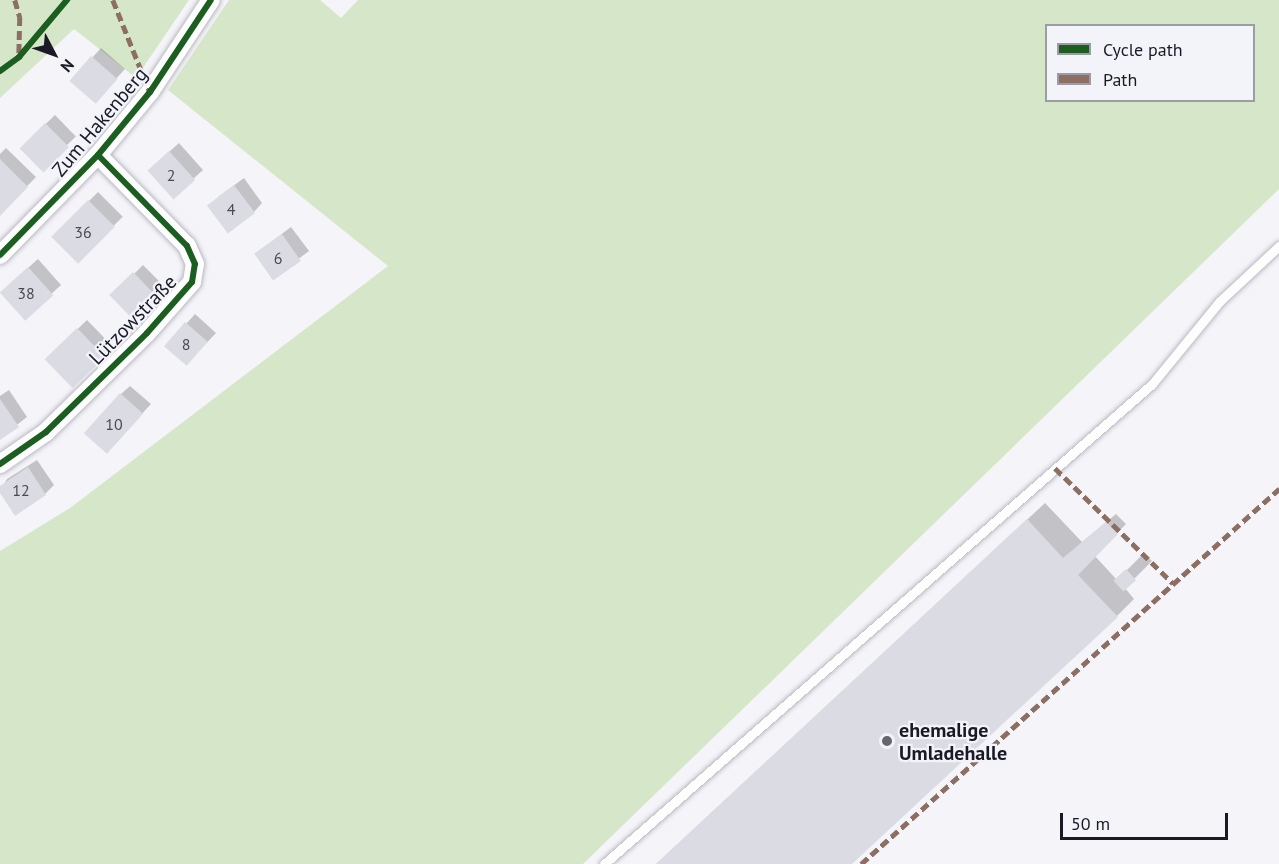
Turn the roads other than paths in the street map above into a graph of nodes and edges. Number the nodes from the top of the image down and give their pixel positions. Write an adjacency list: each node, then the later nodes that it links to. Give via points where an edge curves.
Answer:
1 (211, 0): 2 (street, Zum Hakenberg, via 150,92)
2 (98, 155): 4 (street, Zum Hakenberg); 5 (street, Lützowstraße, via 187,246 195,264 192,282 68,412)
3 (1279, 246): 6 (lane, via 1220,301 1152,384)
4 (0, 255)
5 (0, 464)
6 (604, 864)

